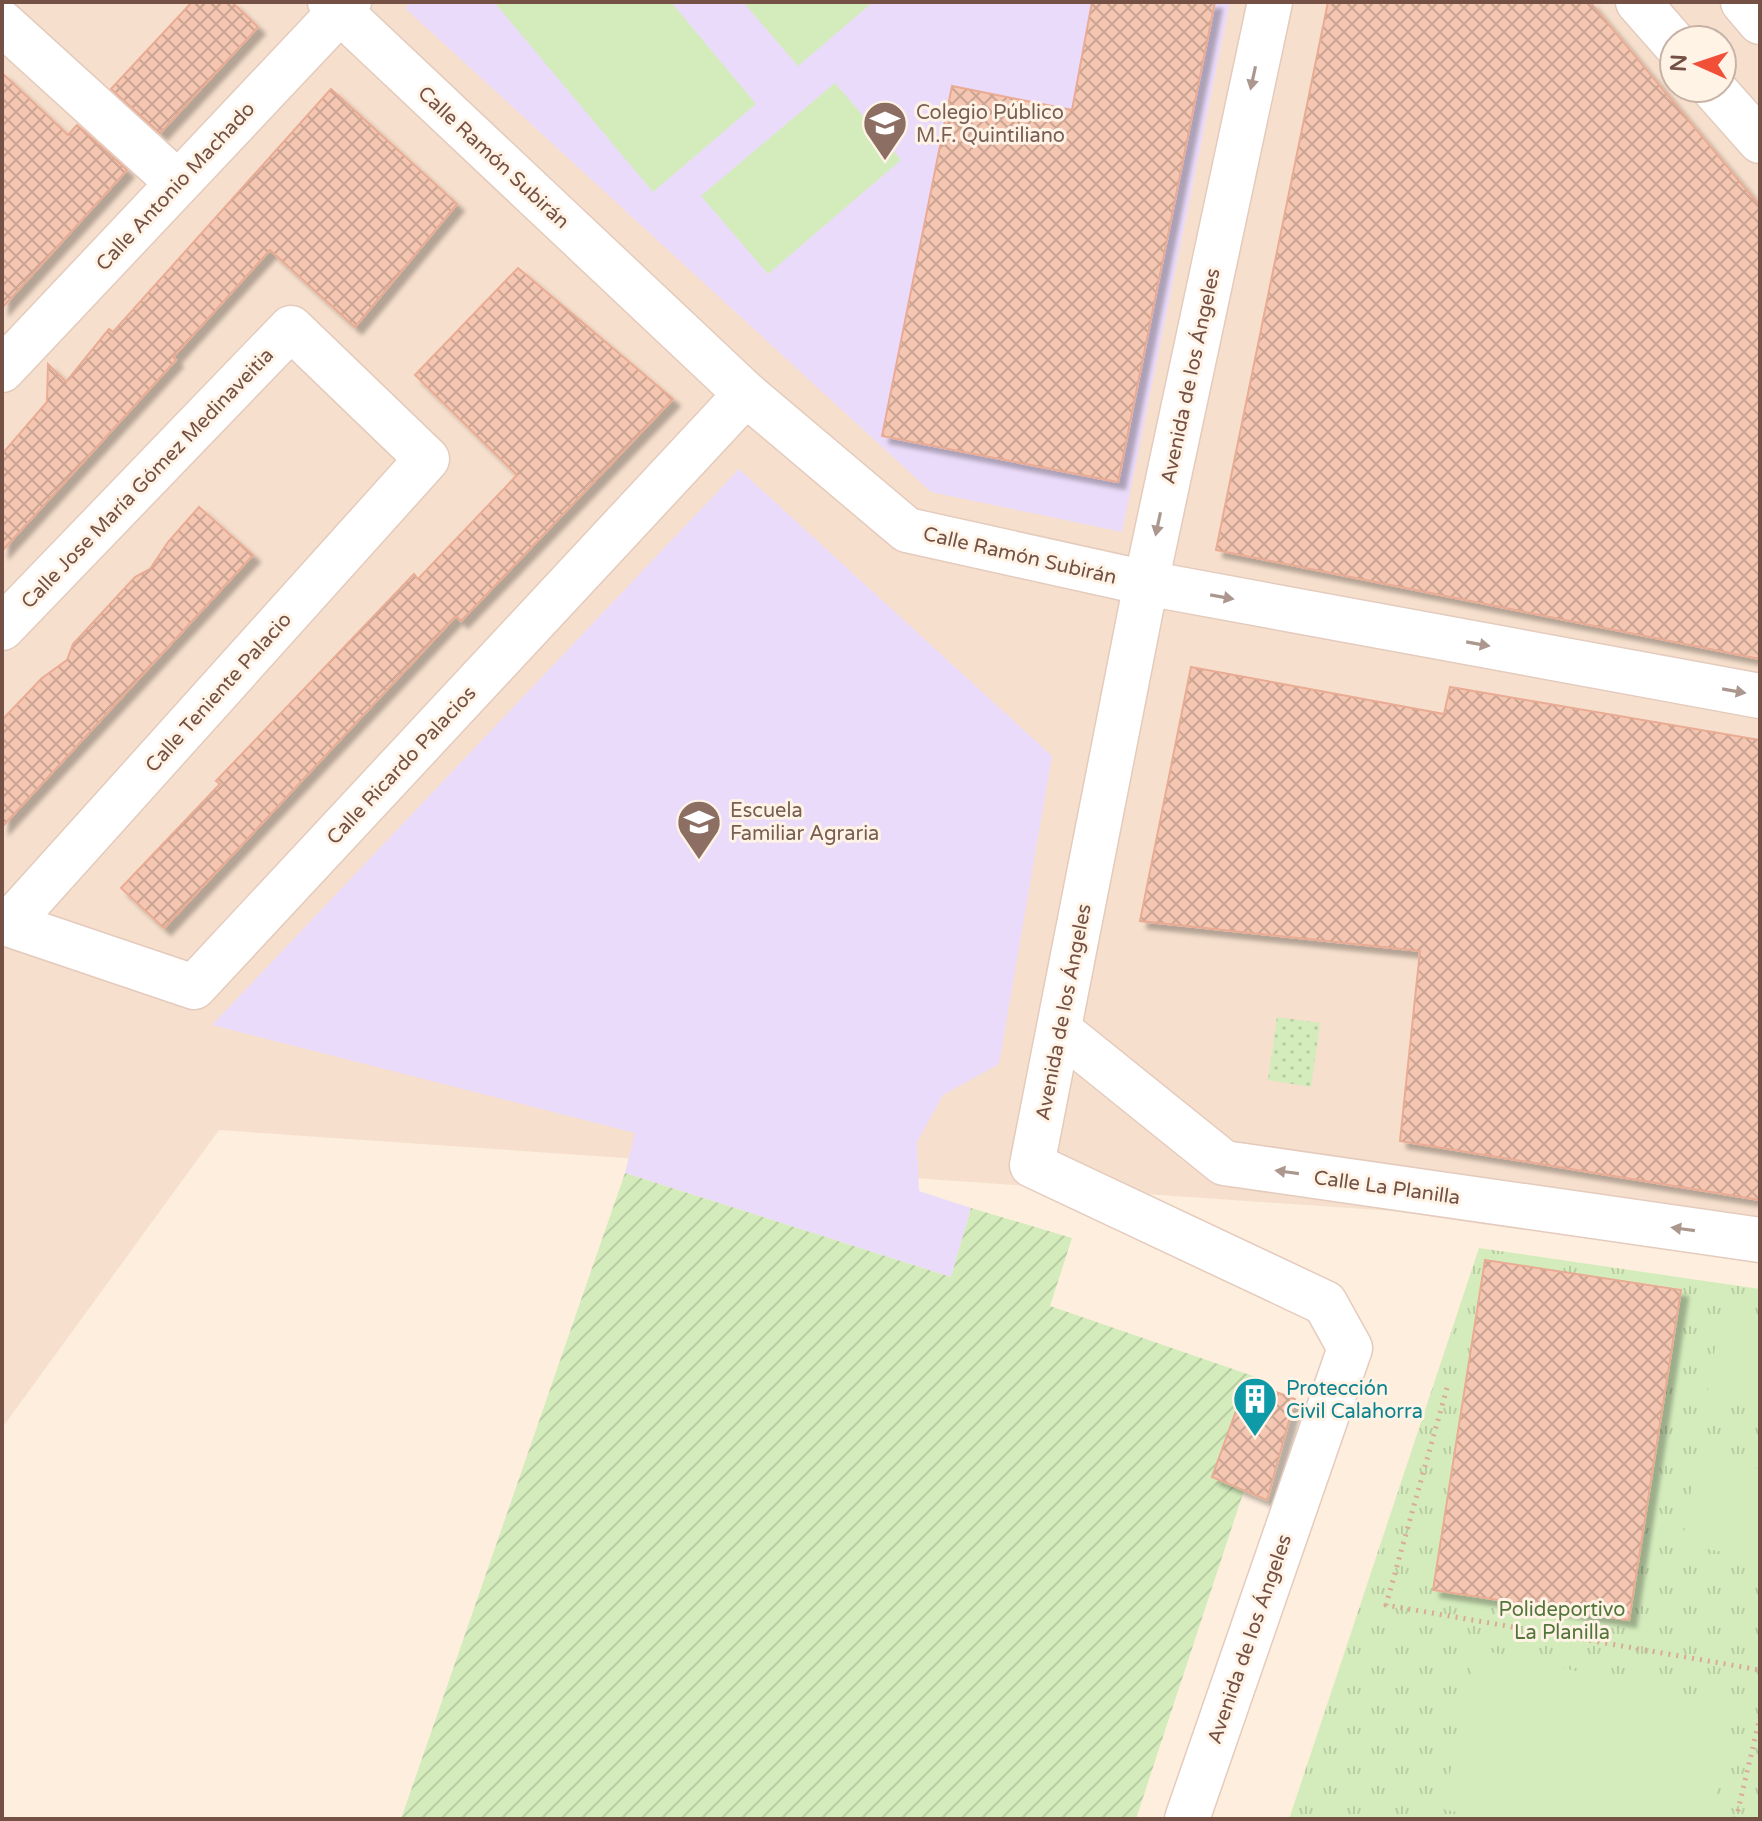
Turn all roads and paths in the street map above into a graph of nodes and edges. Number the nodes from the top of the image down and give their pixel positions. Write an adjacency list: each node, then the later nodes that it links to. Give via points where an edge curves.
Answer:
1 (1270, 2): 14 (street, Avenida de los Ángeles, one-way to 14)
2 (1638, 2): 7 (street)
3 (1743, 2): 5 (street)
4 (340, 5): 10 (street, Calle Antonio Machado); 12 (street, Calle Ramón Subirán)
5 (1760, 22)
6 (2, 23): 10 (street)
7 (1658, 25)
8 (1727, 104): 9 (street)
9 (1760, 141)
10 (177, 182): 11 (street, Calle Antonio Machado)
11 (2, 370)
12 (746, 394): 14 (street, Calle Ramón Subirán, via 907,530); 17 (street, Calle Ricardo Palacios, via 194,987)
13 (427, 459): 15 (street, Calle Jose María Gómez Medinaveitia, via 291,328); 17 (street, Calle Teniente Palacio)
14 (1146, 583): 16 (street, Calle Ramón Subirán, one-way to 16); 18 (street, Avenida de los Ángeles)
15 (2, 628)
16 (1760, 696)
17 (5, 923)
18 (1059, 1030): 19 (street, Calle La Planilla, one-way to 18, via 1224,1163); 23 (street, Avenida de los Ángeles, via 1032,1165 1325,1303 1350,1348)
19 (1760, 1240)
20 (1447, 1388): 21 (path, via 1386,1605)
21 (1760, 1670)
22 (1760, 1717): 24 (path)
23 (1187, 1819)
24 (1736, 1819)

